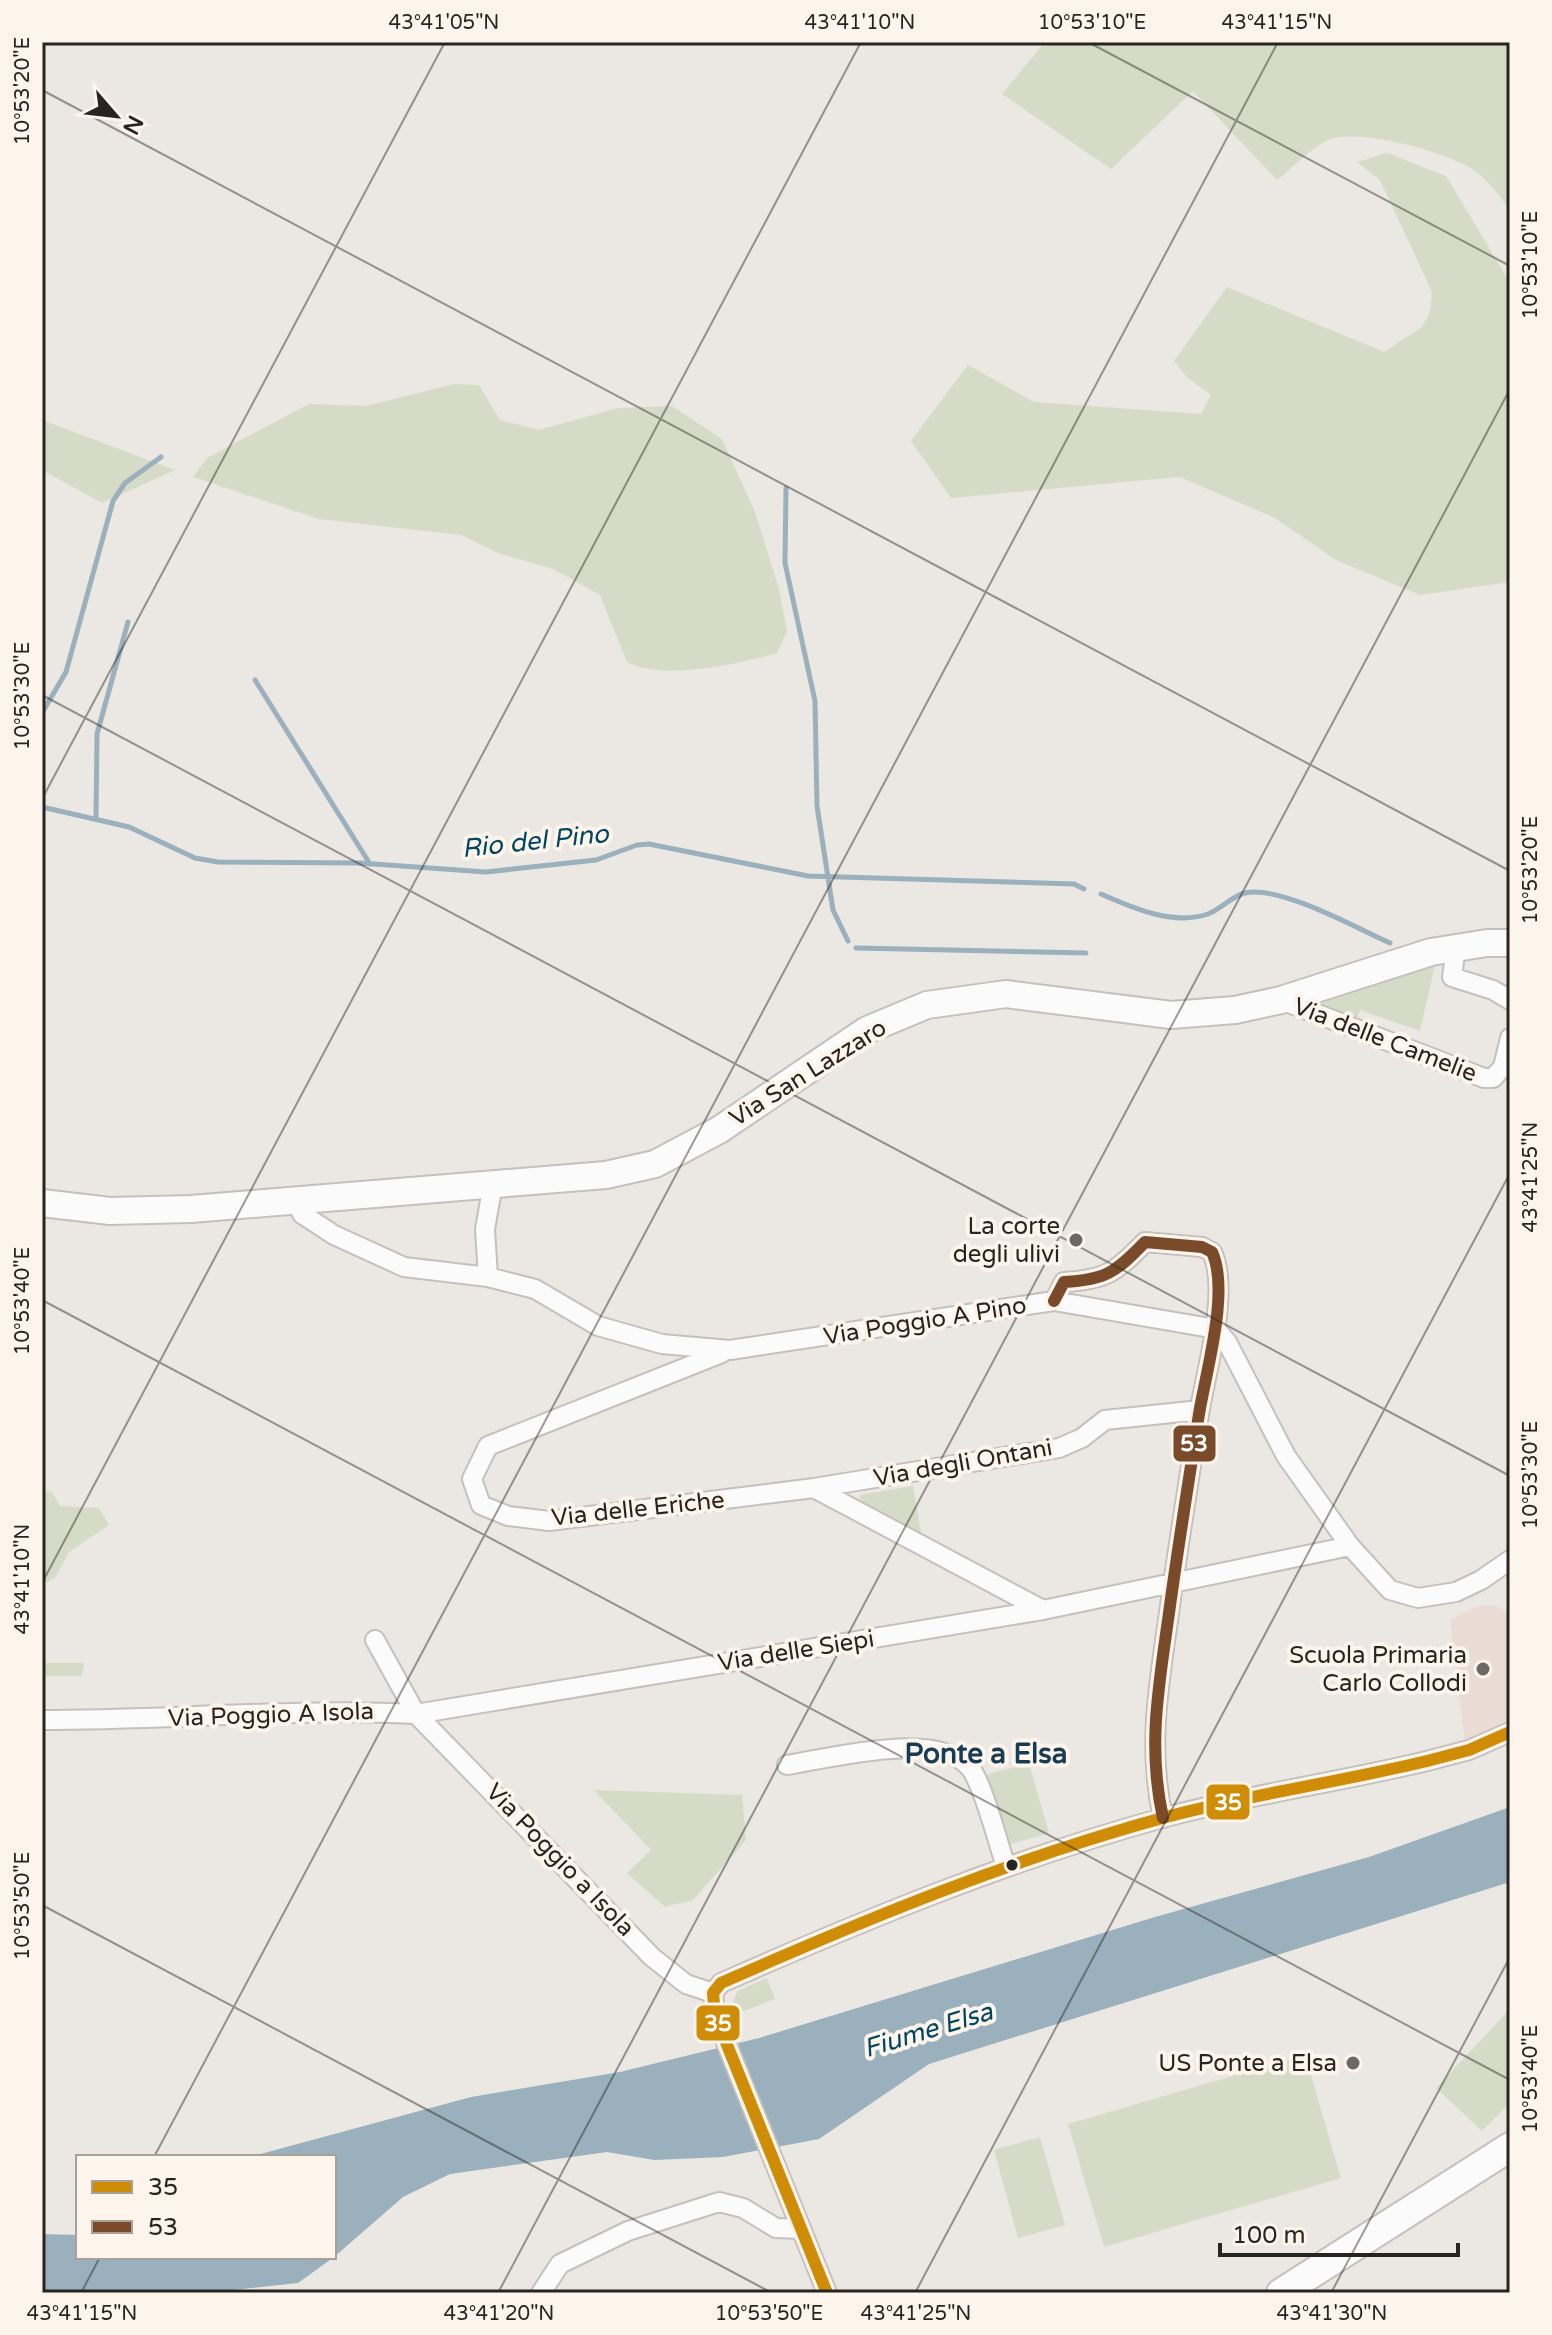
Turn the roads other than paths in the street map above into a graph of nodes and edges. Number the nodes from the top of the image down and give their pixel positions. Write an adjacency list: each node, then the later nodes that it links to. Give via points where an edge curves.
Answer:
1 (1510, 943): 2 (street, Via San Lazzaro)
2 (1456, 947): 3 (street, Via San Lazzaro); 4 (street, via 1452,977)
3 (1281, 1000): 5 (street, Via delle Camelie, via 1484,1078 1493,1078 1503,1067); 6 (street, Via San Lazzaro, via 1171,1015 1006,994 927,1005 867,1030 719,1130 655,1164 606,1175)
4 (1510, 1000)
5 (1510, 1038)
6 (493, 1184): 7 (street, Via San Lazzaro); 9 (street, via 485,1229)
7 (296, 1201): 8 (street, via 110,1211); 9 (street, Via Poggio A Pino, via 302,1214 334,1235 404,1267)
8 (42, 1203)
9 (488, 1277): 12 (street, Via Poggio A Pino, via 535,1289 626,1337)
10 (1054, 1301): 11 (street, Via Poggio A Pino); 11 (street, via 1064,1282 1117,1271 1145,1242 1202,1247 1217,1262); 12 (street, Via Poggio A Pino)
11 (1216, 1329): 13 (street); 15 (street, via 1286,1456)
12 (730, 1350): 14 (street, Via delle Eriche, via 488,1446 472,1479 481,1505 508,1516 549,1521)
13 (1200, 1410): 14 (street, Via degli Ontani, via 1105,1420 1059,1448); 17 (street)
14 (814, 1488): 18 (street)
15 (1350, 1546): 16 (street, via 1390,1590 1418,1598 1456,1592); 17 (street, Via delle Siepi)
16 (1510, 1560)
17 (1174, 1582): 18 (street, Via delle Siepi); 24 (street, via 1156,1706 1153,1774)
18 (1043, 1610): 20 (street, Via delle Siepi)
19 (375, 1640): 20 (street, Via Poggio A Isola)
20 (416, 1714): 21 (street, Via Poggio A Isola, via 328,1710); 26 (street, Via Poggio a Isola, via 652,1957 686,1984)
21 (42, 1720)
22 (1510, 1732): 24 (street, via 1427,1761)
23 (787, 1765): 25 (street, via 914,1747 942,1751 973,1771)
24 (1163, 1818): 25 (street)
25 (1006, 1867): 26 (street, via 842,1928 721,1983)
26 (713, 1993): 28 (street, via 715,2015)
27 (1510, 2147): 31 (main road)
28 (800, 2229): 29 (street, via 776,2228 743,2208 719,2202 628,2231 560,2264); 30 (street)
29 (541, 2293)
30 (827, 2293)
31 (1281, 2293)

